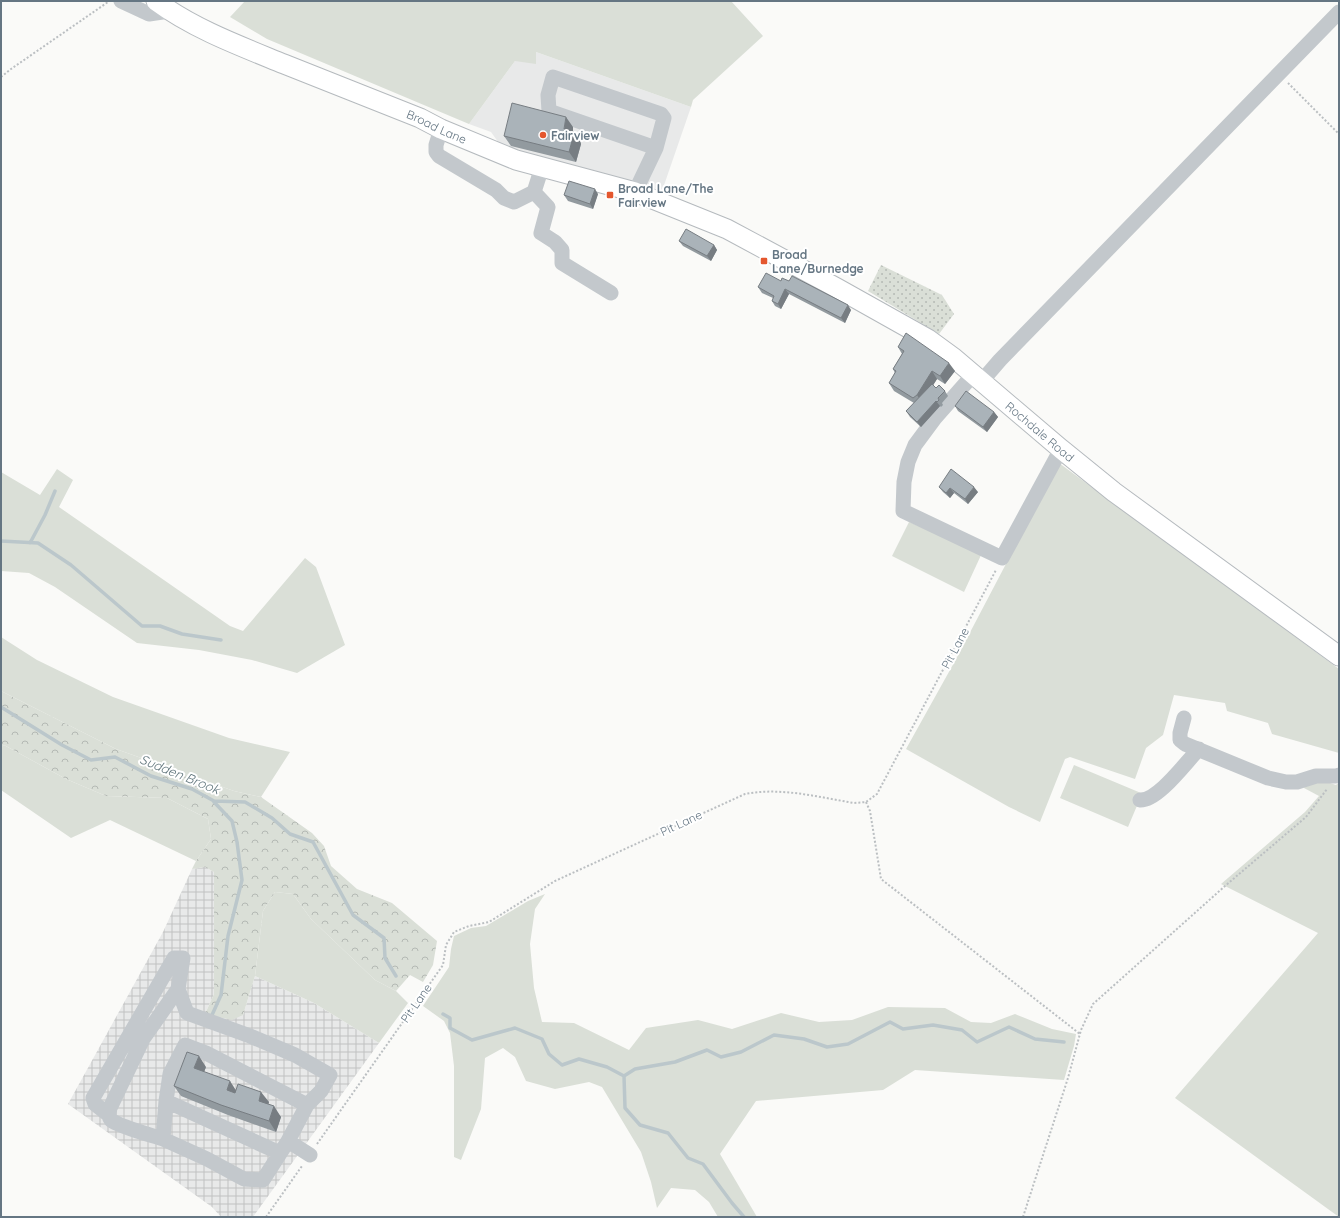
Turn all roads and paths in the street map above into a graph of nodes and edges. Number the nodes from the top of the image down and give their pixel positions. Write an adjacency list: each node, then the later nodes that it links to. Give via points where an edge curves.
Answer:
1 (108, 1): 6 (path)
2 (121, 1): 3 (street, via 149,14)
3 (162, 6): 7 (main road, Broad Lane, via 198,27 241,47 420,118)
4 (1339, 12): 5 (street)
5 (1278, 74): 8 (path); 15 (street, via 1000,360)
6 (1, 77)
7 (441, 129): 10 (main road, Broad Lane); 11 (street, via 436,145 439,156 514,202)
8 (1339, 134)
9 (656, 148): 9 (street, via 664,118 661,114 553,77 548,95 549,111); 12 (street)
10 (542, 168): 11 (street); 12 (main road, Broad Lane)
11 (534, 192): 14 (street, via 548,207 541,233 562,250 562,262)
12 (635, 192): 13 (main road, Broad Lane)
13 (727, 229): 15 (main road, Rochdale Road, via 928,339)
14 (611, 293)
15 (977, 379): 16 (main road, Rochdale Road); 17 (street, via 935,418 916,445 908,462 904,482 903,511)
16 (1061, 449): 17 (street); 18 (main road, Rochdale Road, via 1114,492)
17 (1002, 558): 23 (path, Pit Lane, via 877,794)
18 (1339, 656)
19 (1184, 718): 20 (street, via 1180,740)
20 (1198, 749): 21 (street, via 1268,778 1286,782 1297,782 1316,776); 22 (street, via 1162,789 1154,796)
21 (1338, 776): 25 (path, via 1306,816 1093,1004)
22 (1140, 800)
23 (866, 802): 25 (path, via 870,811 881,879); 32 (path, Pit Lane, via 854,803 778,791 745,794 555,881 489,922 454,932 446,946 443,965)
24 (178, 989): 27 (street, via 187,1013 295,1055 330,1075 321,1091); 28 (street, via 143,1039); 28 (street, via 183,958 174,958 93,1098 95,1104)
25 (1080, 1034): 34 (path)
26 (166, 1101): 27 (street, via 170,1074 186,1045); 29 (street); 31 (street)
27 (307, 1105): 30 (street)
28 (108, 1115): 29 (street, via 111,1120 125,1127)
29 (163, 1139): 31 (street, via 244,1179 263,1180)
30 (288, 1141): 31 (street); 32 (street)
31 (280, 1153)
32 (310, 1155): 33 (path, Pit Lane)
33 (266, 1217)
34 (1023, 1217)

